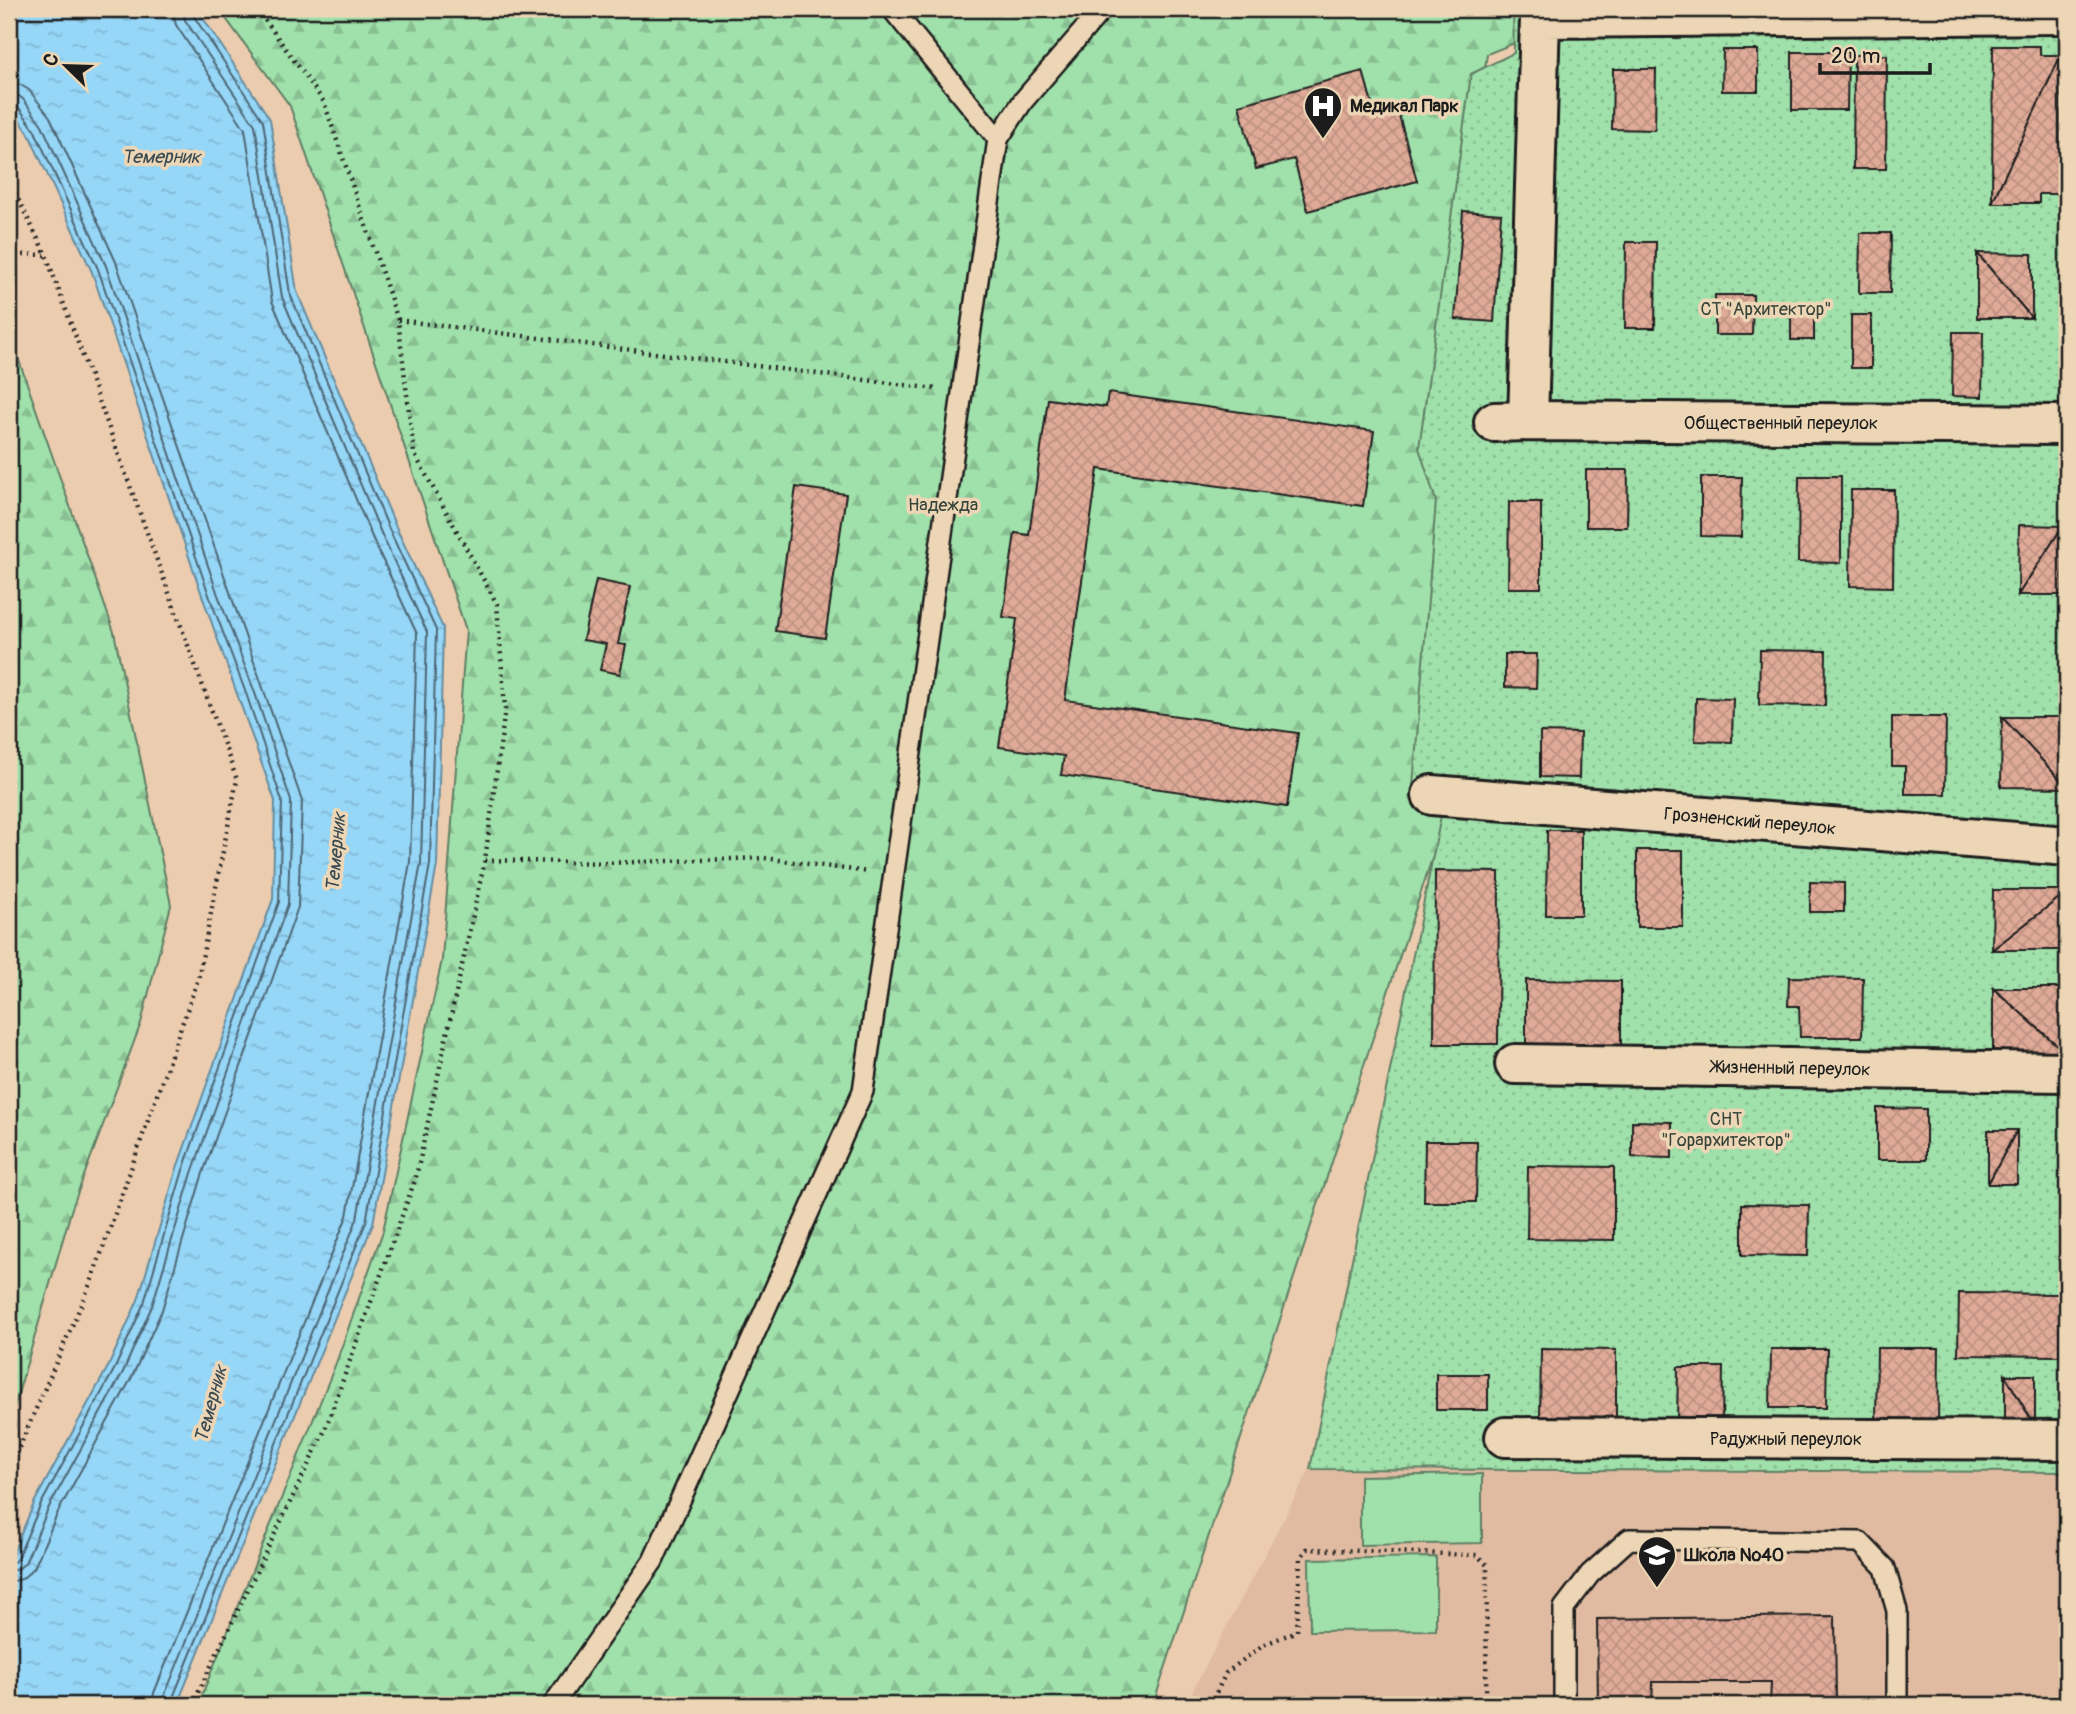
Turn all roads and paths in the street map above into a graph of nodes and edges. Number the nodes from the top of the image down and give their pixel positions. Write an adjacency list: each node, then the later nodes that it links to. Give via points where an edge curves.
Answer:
1 (257, 9): 9 (path, via 324,102)
2 (892, 9): 5 (lane)
3 (1102, 9): 5 (lane, via 1023,101)
4 (2067, 14): 11 (street, Общественный переулок, via 1541,18 1511,421)
5 (998, 139): 10 (lane)
6 (9, 181): 8 (path)
7 (9, 254): 8 (path)
8 (46, 255): 20 (path, via 236,780 198,979 91,1282)
9 (398, 320): 10 (path); 14 (path, via 414,453 497,604 505,709)
10 (961, 393): 15 (lane)
11 (2067, 425)
12 (1432, 795): 13 (street, Грозненский переулок)
13 (2067, 846)
14 (485, 860): 15 (path, via 604,863 764,858); 21 (path, via 416,1177 325,1430)
15 (894, 875): 22 (lane, via 863,1091 653,1561)
16 (1514, 1064): 17 (street, Жизненный переулок)
17 (2067, 1072)
18 (1505, 1437): 19 (street, Радужный переулок)
19 (2067, 1440)
20 (9, 1471)
21 (192, 1705)
22 (553, 1705)
23 (1210, 1705): 24 (path, via 1226,1673 1263,1644 1297,1631 1300,1558 1307,1549 1478,1555 1487,1565)
24 (1486, 1705)
25 (1564, 1705): 26 (lane, via 1564,1608 1590,1574 1629,1539 1860,1542 1885,1569 1897,1611)
26 (1897, 1705)

